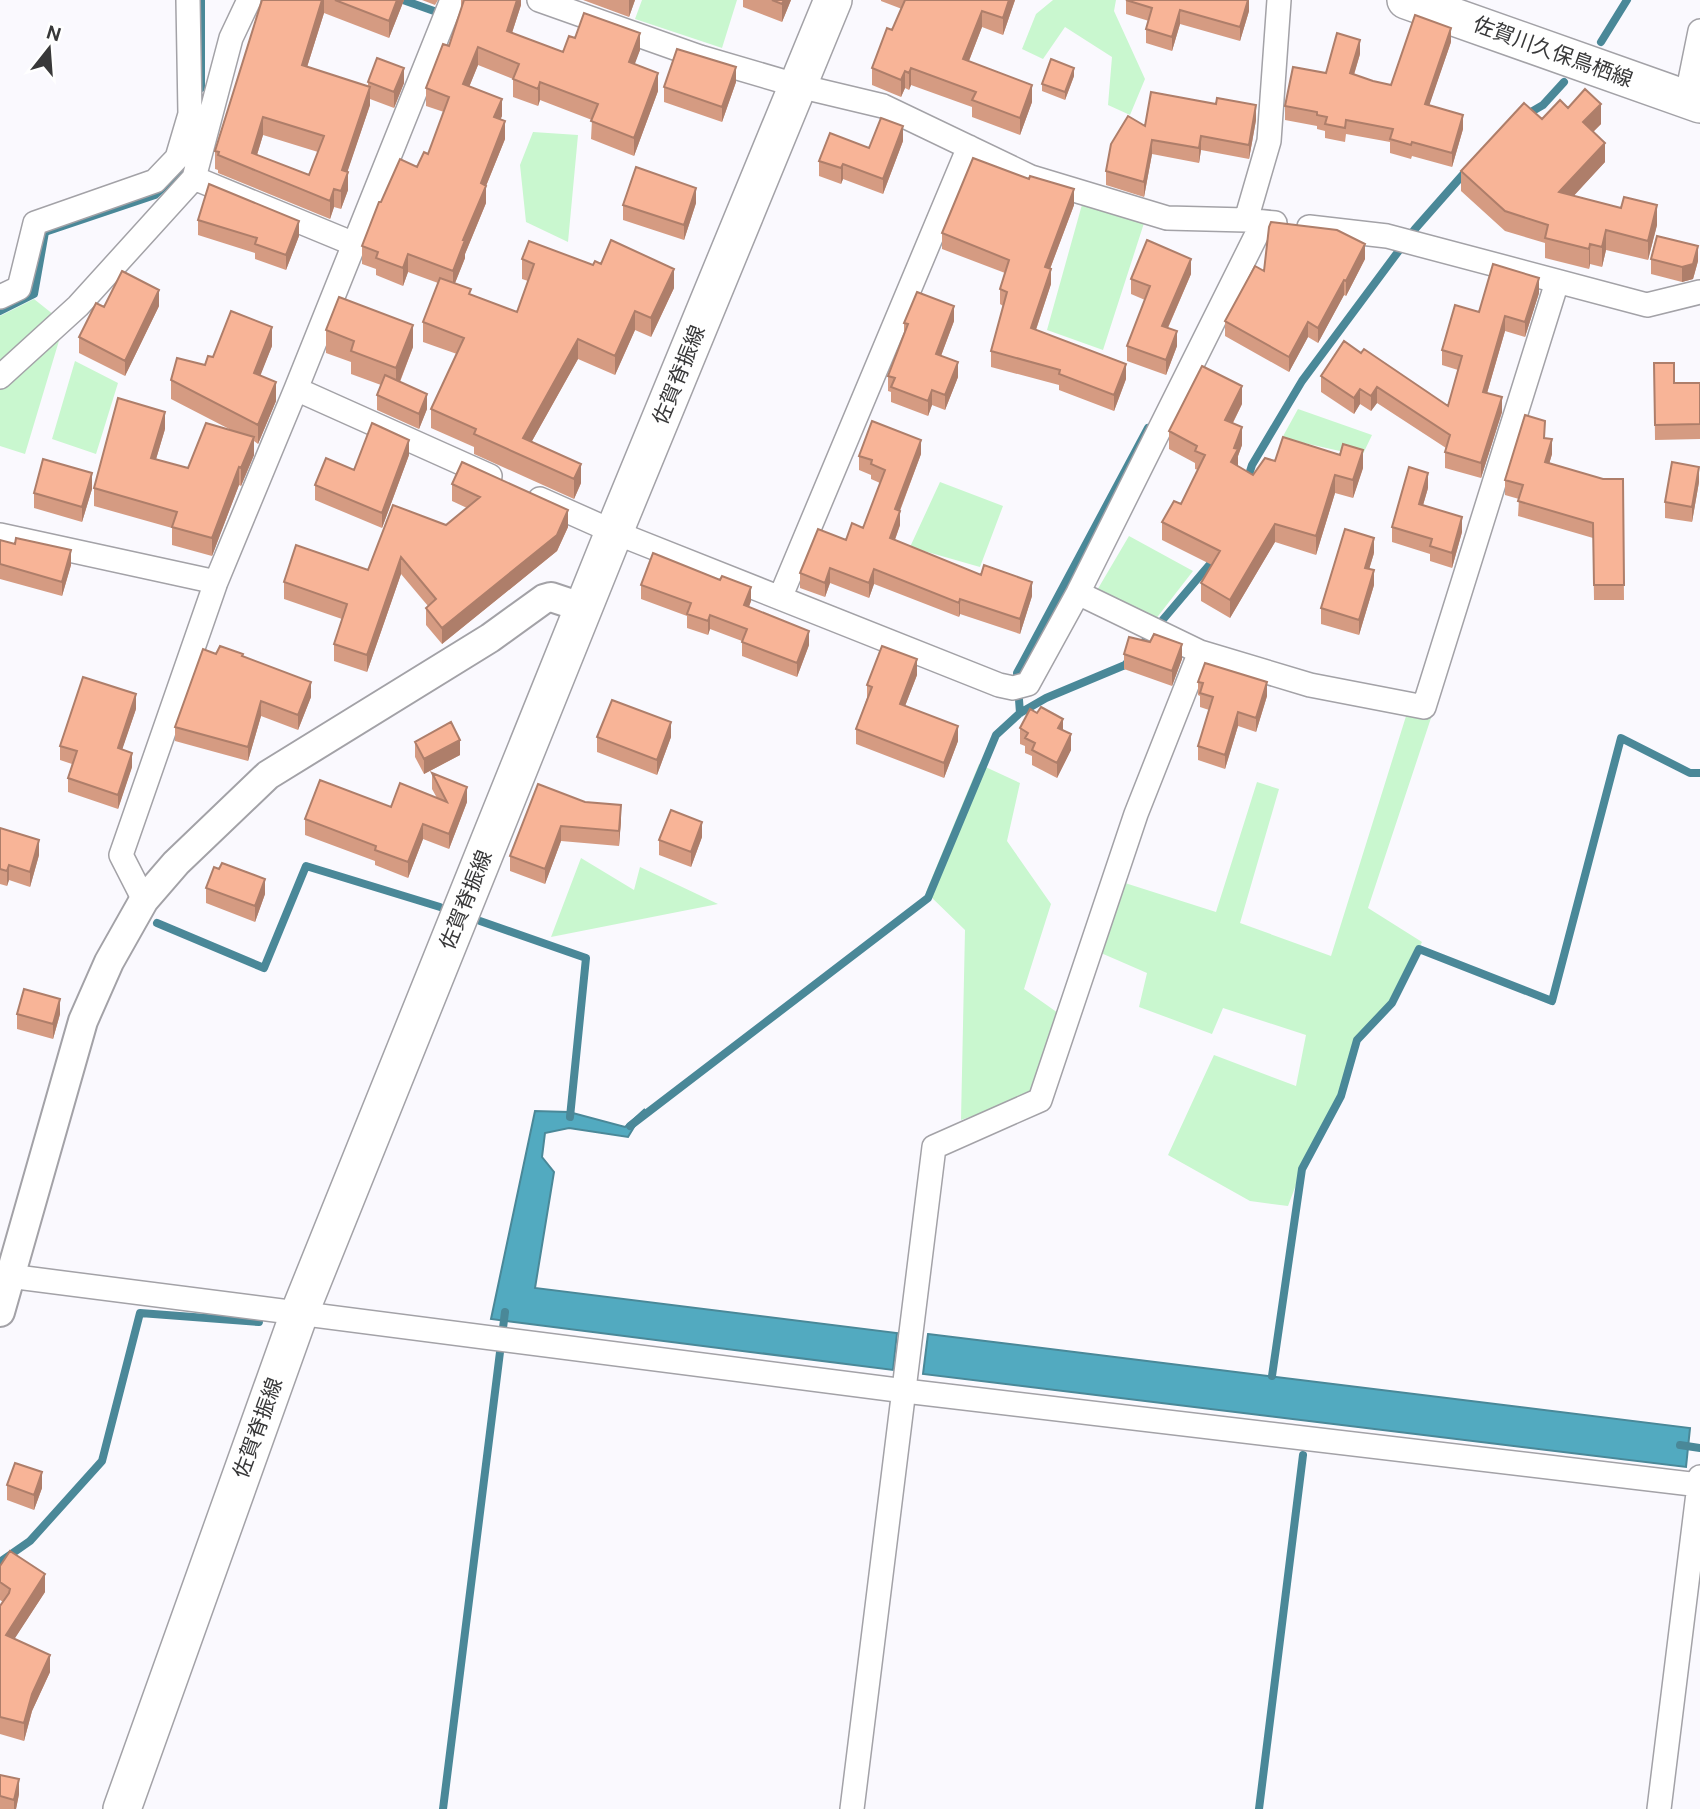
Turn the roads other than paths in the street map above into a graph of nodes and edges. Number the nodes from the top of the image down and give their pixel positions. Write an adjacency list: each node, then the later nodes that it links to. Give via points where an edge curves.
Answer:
1 (188, 0): 17 (street, via 190,114 177,158 155,181 35,223 19,288)
2 (249, 0): 12 (street, via 231,38)
3 (452, 0): 14 (street)
4 (539, 0): 9 (street)
5 (832, 0): 9 (main road, 佐賀脊振線)
6 (1279, 0): 13 (street, via 1269,141)
7 (1406, 0): 10 (main road, 佐賀川久保鳥栖線)
8 (1700, 31): 10 (street)
9 (799, 86): 11 (street, via 883,106); 20 (main road, 佐賀脊振線)
10 (1693, 102)
11 (969, 147): 13 (street, via 1031,177 1167,218); 24 (street)
12 (194, 178): 14 (street); 18 (street, via 78,306)
13 (1254, 221): 15 (street, via 1387,236); 23 (street)
14 (354, 244): 19 (street)
15 (1558, 282): 16 (street, via 1647,305); 26 (street, via 1424,708 1310,685)
16 (1700, 292)
17 (0, 297)
18 (0, 377)
19 (296, 388): 20 (street); 22 (street)
20 (614, 532): 24 (street); 25 (main road, 佐賀脊振線)
21 (0, 535): 22 (street)
22 (216, 582): 27 (street, via 121,855)
23 (1078, 593): 24 (street, via 1020,686 999,685); 26 (street)
24 (780, 598)
25 (584, 608): 27 (street, via 544,599 490,638 268,775 176,863); 30 (main road, 佐賀脊振線)
26 (1200, 652): 31 (street, via 1136,814 1040,1100 934,1147)
27 (144, 901): 28 (street, via 109,962 83,1021)
28 (9, 1276): 29 (street); 30 (street)
29 (0, 1312)
30 (299, 1314): 31 (street); 33 (main road, 佐賀脊振線)
31 (905, 1391): 32 (street); 34 (street)
32 (1700, 1482): 35 (street)
33 (122, 1809)
34 (852, 1809)
35 (1659, 1809)

